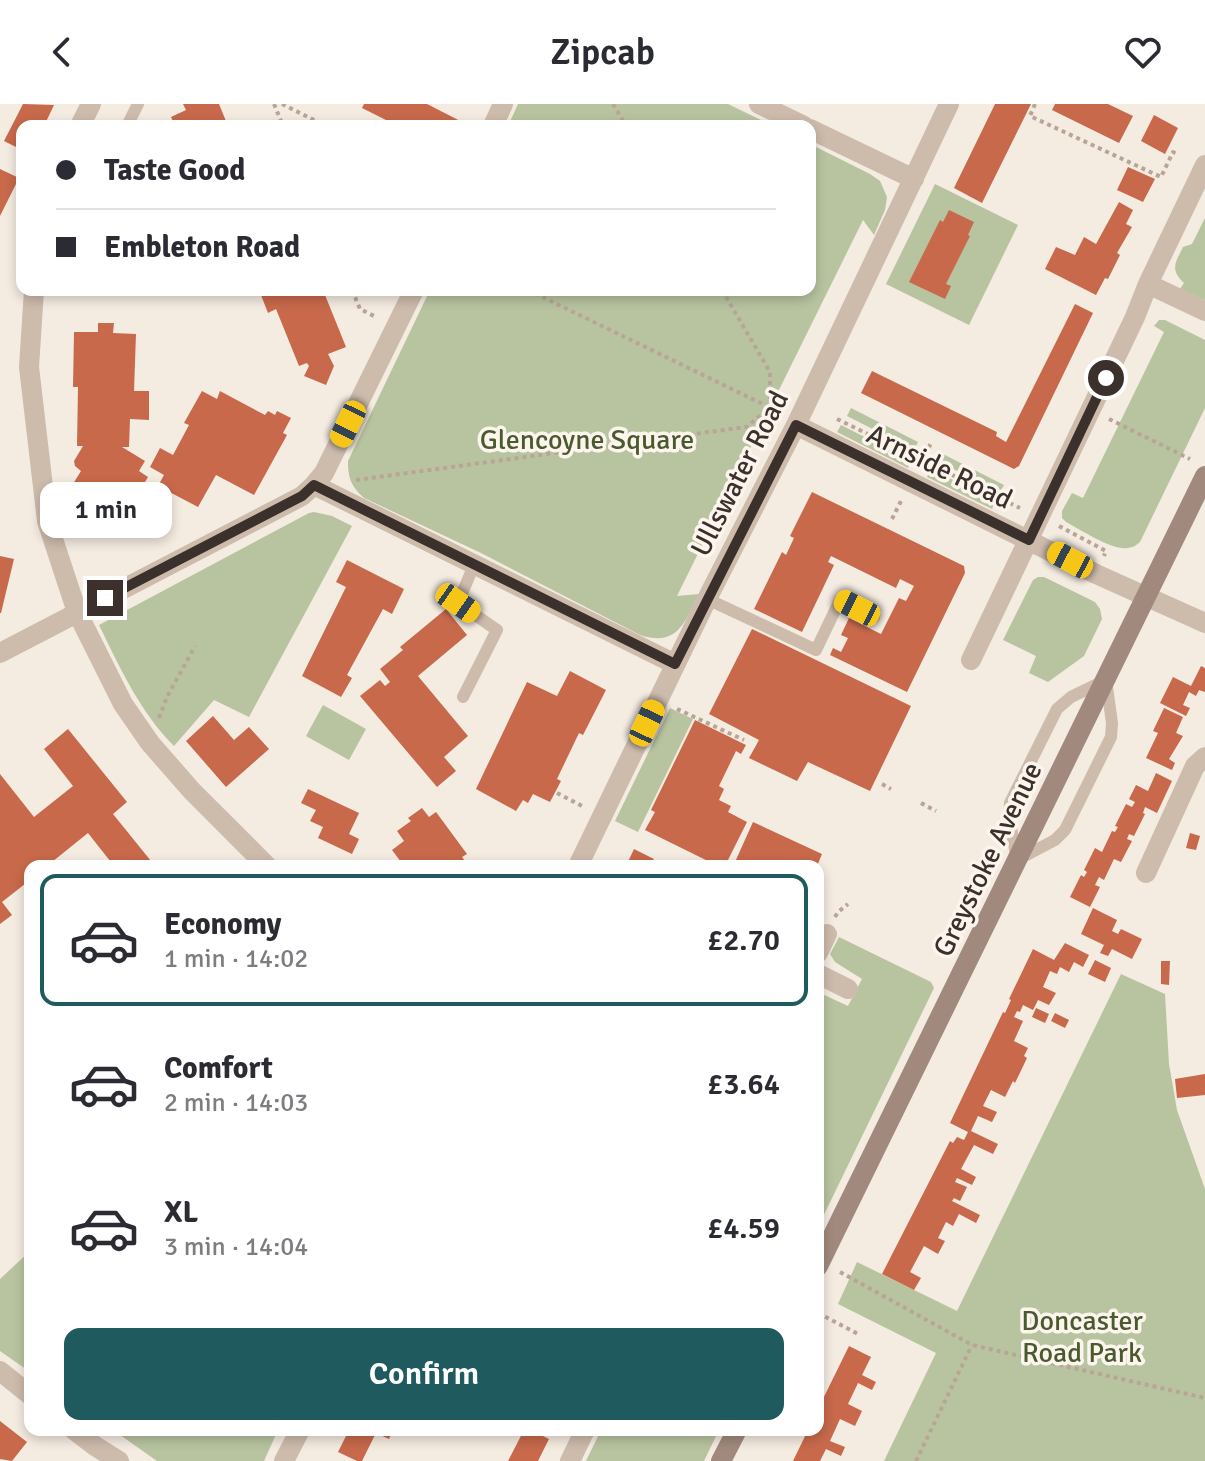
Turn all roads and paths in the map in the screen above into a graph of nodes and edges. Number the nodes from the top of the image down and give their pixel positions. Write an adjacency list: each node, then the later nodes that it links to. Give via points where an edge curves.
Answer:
1 (282, 104): 5 (path)
2 (759, 104): 6 (street)
3 (949, 104): 10 (street, Ullswater Road)
4 (1035, 104): 8 (path, via 1030,116 1161,177 1173,152)
5 (314, 120)
6 (792, 120)
7 (816, 132): 10 (street)
8 (1177, 154)
9 (1205, 165): 11 (street)
10 (914, 179): 22 (street, Ullswater Road)
11 (1148, 284): 17 (street); 32 (street)
12 (34, 296): 37 (street, via 29,367 47,521)
13 (355, 296): 18 (path, via 360,309)
14 (411, 296): 18 (street)
15 (540, 296): 19 (path)
16 (726, 296): 19 (path, via 770,372)
17 (1205, 311)
18 (396, 328): 26 (street)
19 (770, 408): 22 (path); 26 (path, via 746,427)
20 (1099, 414): 25 (path)
21 (830, 417): 29 (path, via 1020,508)
22 (796, 425): 32 (street, Arnside Road); 36 (street, Ullswater Road)
23 (932, 441): 24 (path)
24 (925, 455)
25 (1191, 460)
26 (314, 485): 34 (street); 37 (street, via 302,496)
27 (1203, 485): 35 (street, Greystoke Avenue)
28 (906, 491): 31 (path)
29 (1032, 509)
30 (1050, 518): 33 (path)
31 (892, 519)
32 (1029, 540): 35 (street, Arnside Road); 42 (street)
33 (1106, 551)
34 (474, 565): 43 (street); 45 (lane, via 458,603 497,630)
35 (1146, 596): 39 (street, Arnside Road); 44 (street, Greystoke Avenue)
36 (707, 599): 38 (lane, via 816,650 840,600); 43 (street, Ullswater Road)
37 (77, 612): 41 (street); 48 (street, via 123,704)
38 (874, 617)
39 (1205, 623)
40 (195, 646): 48 (path)
41 (0, 653)
42 (971, 660)
43 (675, 664): 46 (street, Ullswater Road)
44 (1106, 680): 58 (street, Greystoke Avenue); 58 (lane, via 1111,737 1065,830); 58 (lane, via 1057,709 1010,803)
45 (463, 697)
46 (658, 700): 47 (path); 57 (street, Ullswater Road)
47 (744, 740)
48 (150, 743): 56 (street)
49 (1205, 757): 59 (street, via 1195,766)
50 (882, 784): 51 (path)
51 (891, 789)
52 (557, 793): 53 (path)
53 (564, 797)
54 (921, 803): 55 (path)
55 (936, 811)
56 (261, 860)
57 (581, 860)
58 (1017, 860): 64 (street, Greystoke Avenue)
59 (1146, 873)
60 (827, 934): 61 (street)
61 (824, 940)
62 (824, 977): 63 (street)
63 (848, 989)
64 (824, 1253)
65 (824, 1266): 68 (path)
66 (824, 1316): 67 (path)
67 (860, 1335)
68 (972, 1345): 71 (path); 80 (path)
69 (0, 1371): 70 (street)
70 (24, 1390)
71 (1205, 1398)
72 (82, 1436): 76 (street)
73 (297, 1436): 77 (street)
74 (582, 1436): 78 (street)
75 (734, 1436): 79 (street)
76 (119, 1461)
77 (284, 1461)
78 (570, 1461)
79 (721, 1461)
80 (916, 1461)

